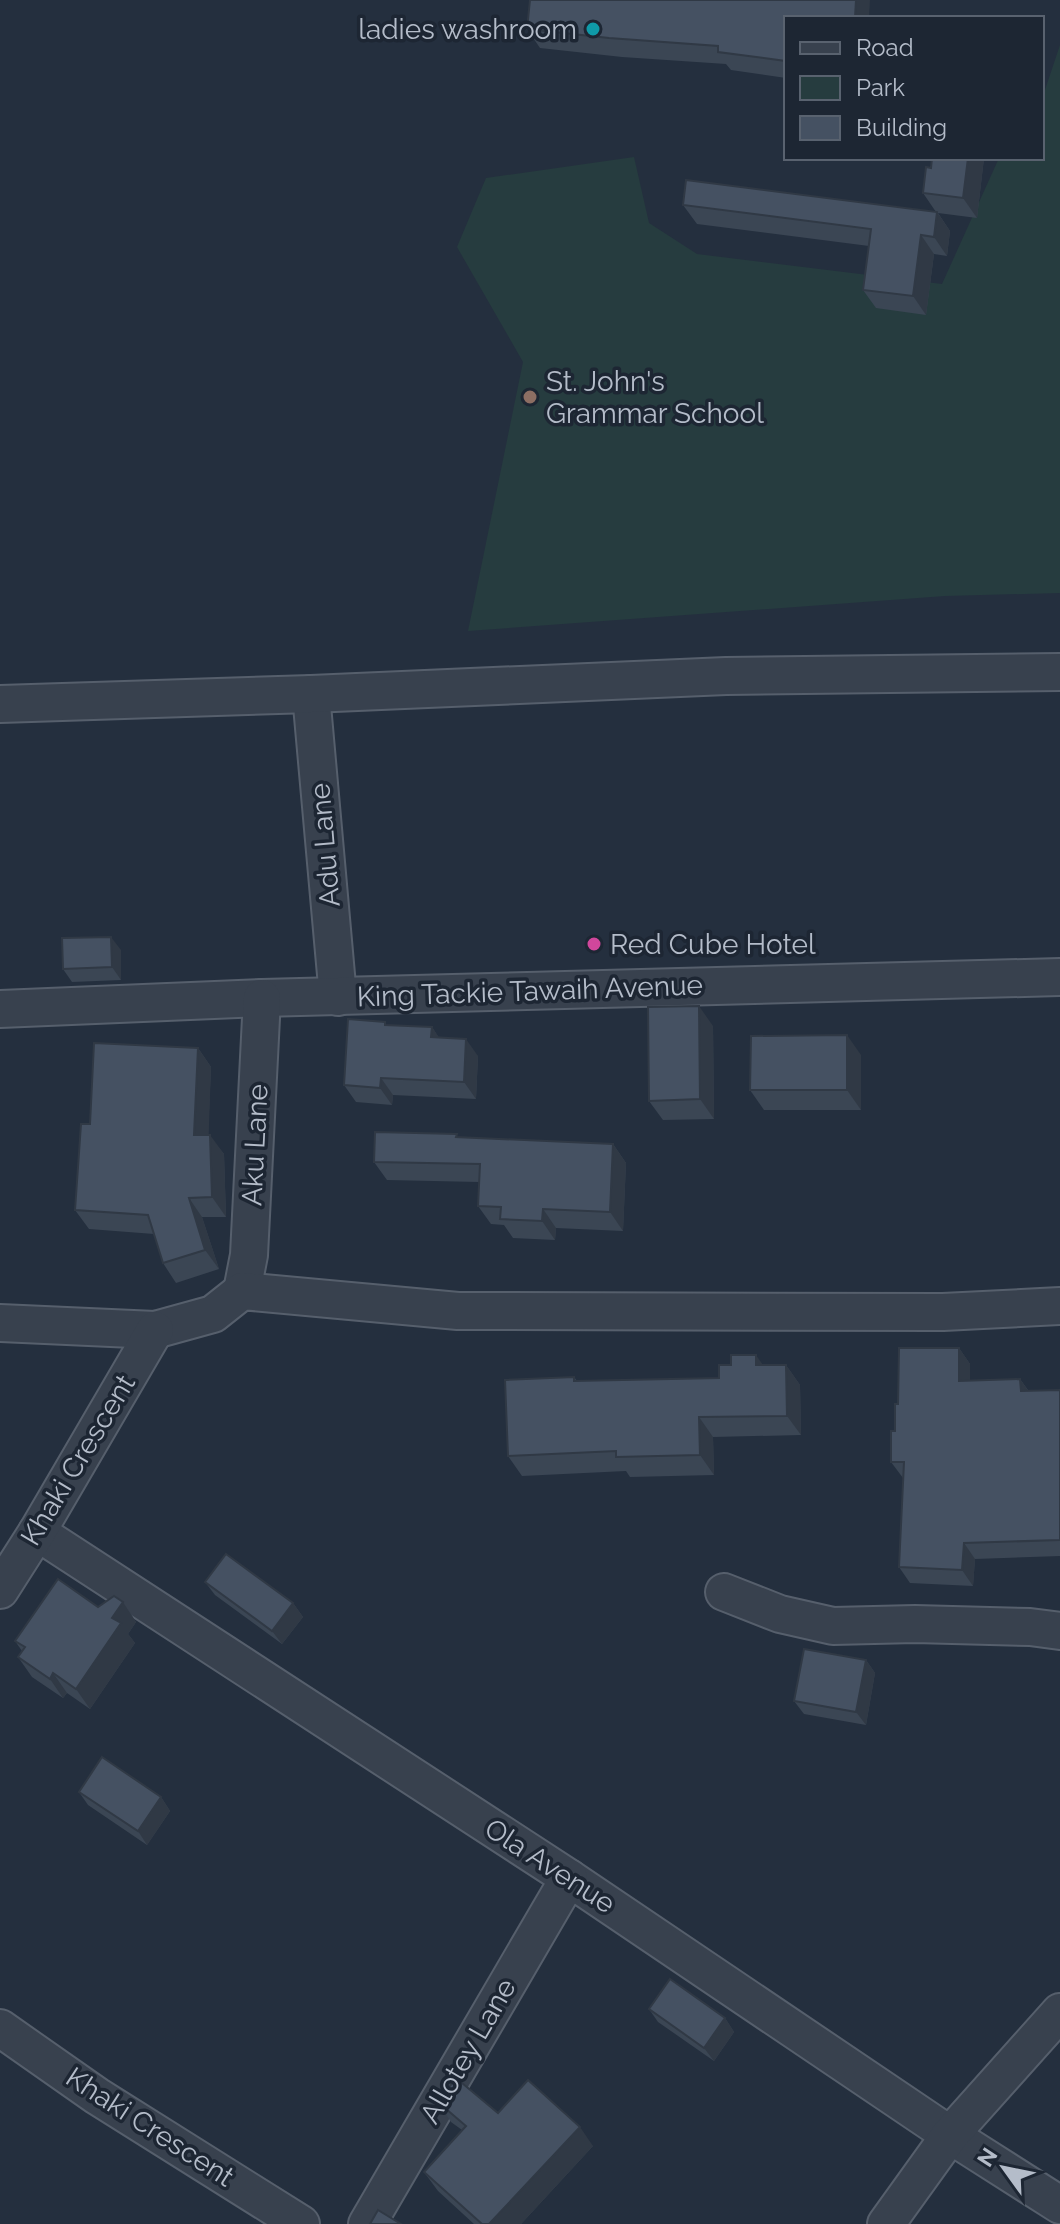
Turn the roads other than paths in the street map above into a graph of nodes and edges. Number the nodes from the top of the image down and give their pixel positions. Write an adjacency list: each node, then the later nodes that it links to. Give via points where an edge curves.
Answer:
1 (1060, 672): 2 (street, via 726,676)
2 (311, 694): 3 (street); 5 (street, Adu Lane)
3 (0, 704)
4 (1060, 977): 5 (street, King Tackie Tawaih Avenue)
5 (338, 997): 6 (street, King Tackie Tawaih Avenue)
6 (262, 998): 7 (street, King Tackie Tawaih Avenue); 8 (street, Aku Lane, via 249,1255)
7 (0, 1009)
8 (242, 1291): 9 (street, via 458,1311 943,1312); 11 (street, via 213,1314)
9 (1060, 1306)
10 (0, 1323): 11 (street)
11 (155, 1330): 12 (street, Khaki Crescent)
12 (37, 1532): 13 (street, Khaki Crescent); 16 (street, Ola Avenue)
13 (0, 1590)
14 (724, 1592): 15 (street, via 780,1614 833,1626 930,1624)
15 (1060, 1631)
16 (569, 1878): 19 (street, Ola Avenue); 22 (street, Allotey Lane)
17 (1060, 2012): 19 (street)
18 (0, 2028): 21 (street, Khaki Crescent, via 97,2096)
19 (950, 2135): 20 (street, Ola Avenue); 23 (street)
20 (1060, 2205)
21 (301, 2224)
22 (367, 2224)
23 (886, 2224)

